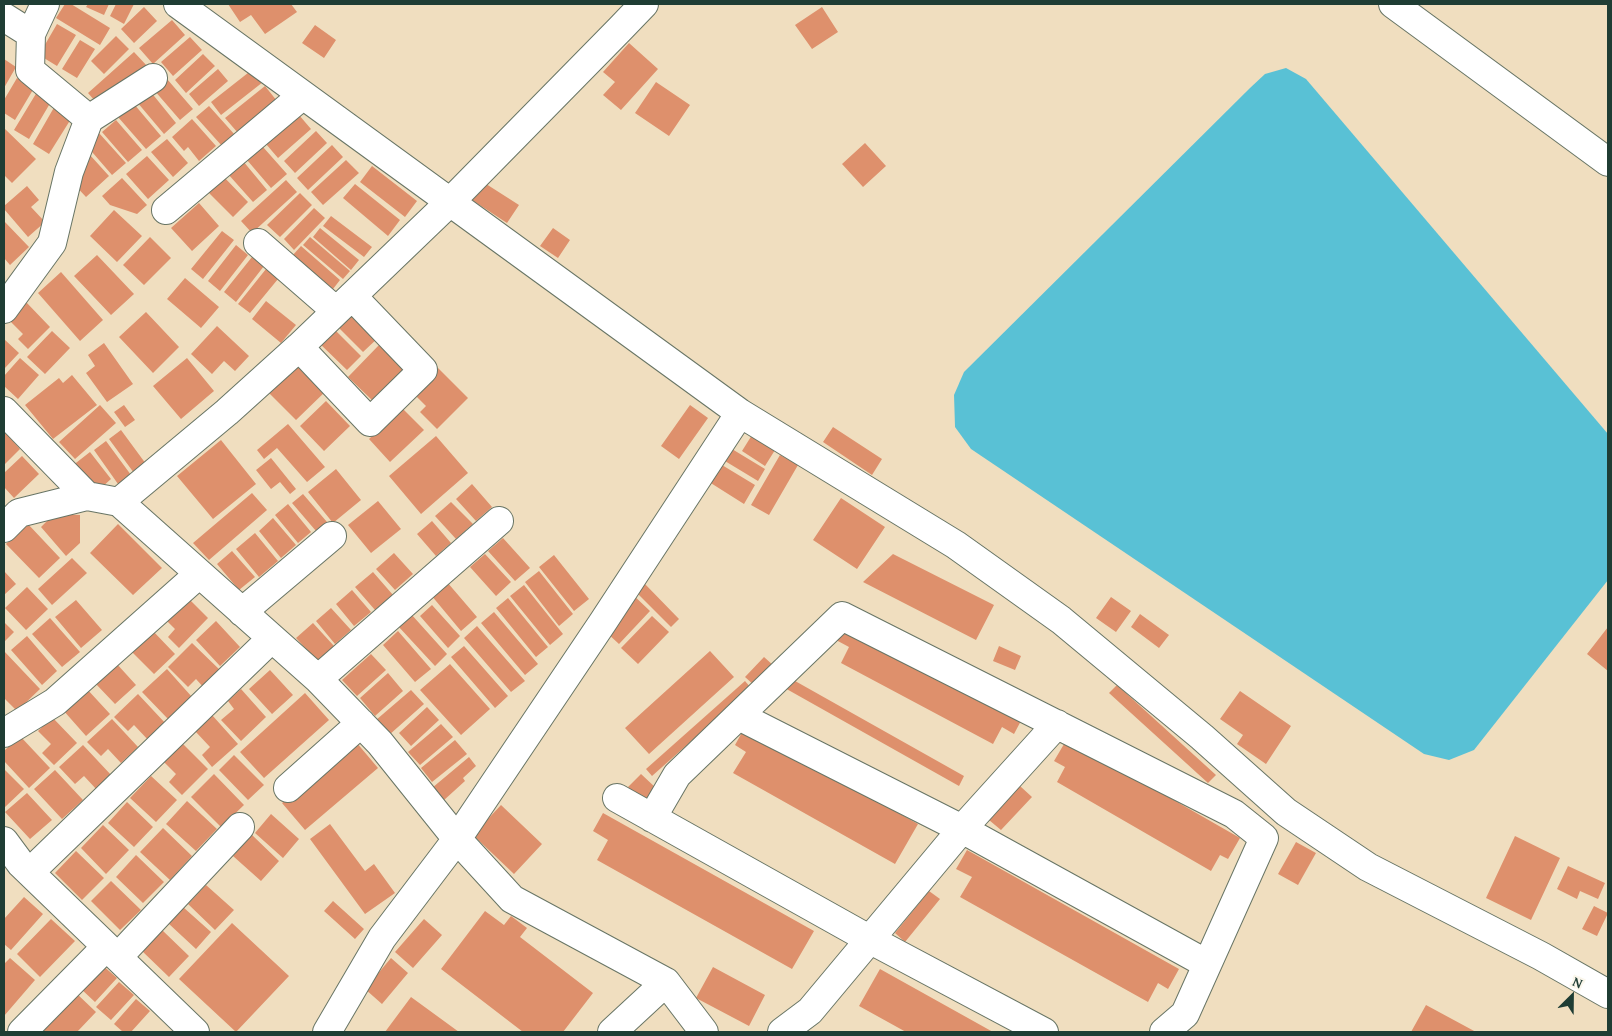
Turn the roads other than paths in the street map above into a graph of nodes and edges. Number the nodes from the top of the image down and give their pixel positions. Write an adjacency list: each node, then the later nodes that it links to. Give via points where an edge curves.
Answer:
1 (45, 4): 6 (street)
2 (178, 4): 8 (street)
3 (644, 4): 11 (street)
4 (1393, 4): 10 (street)
5 (4, 17): 6 (street)
6 (31, 34): 9 (street, via 30,70)
7 (153, 78): 9 (street)
8 (303, 95): 11 (street); 12 (street)
9 (89, 119): 15 (street, via 68,172 52,242)
10 (1608, 162)
11 (450, 202): 14 (street); 18 (street)
12 (166, 210)
13 (258, 242): 14 (street)
14 (344, 303): 16 (street); 16 (street, via 423,370 377,416 370,422)
15 (4, 309)
16 (299, 347): 20 (street)
17 (4, 411): 19 (street)
18 (740, 413): 37 (street); 44 (street, via 956,546 1062,620 1310,829 1368,867)
19 (87, 496): 20 (street); 22 (street, via 19,513)
20 (119, 502): 24 (street)
21 (499, 521): 27 (street)
22 (4, 528)
23 (332, 536): 25 (street)
24 (199, 574): 25 (street); 31 (street, via 55,702)
25 (242, 612): 26 (street)
26 (271, 639): 27 (street); 39 (street)
27 (318, 680): 29 (street)
28 (739, 716): 30 (street, via 842,616); 34 (street, via 677,775); 36 (street)
29 (361, 723): 32 (street); 37 (street)
30 (1057, 724): 36 (street); 42 (street, via 1234,814 1264,838)
31 (4, 733)
32 (288, 788)
33 (617, 798): 34 (street)
34 (652, 818): 40 (street)
35 (240, 827): 41 (street)
36 (962, 829): 40 (street); 42 (street)
37 (456, 839): 43 (street, via 512,899); 47 (street, via 382,938)
38 (4, 841): 39 (street)
39 (30, 872): 41 (street)
40 (869, 939): 50 (street, via 810,1012); 51 (street)
41 (112, 952): 45 (street); 46 (street)
42 (1207, 964): 52 (street, via 1185,1014)
43 (666, 982): 48 (street); 49 (street)
44 (1608, 994)
45 (178, 1027)
46 (22, 1032)
47 (326, 1032)
48 (612, 1032)
49 (704, 1032)
50 (782, 1032)
51 (1044, 1032)
52 (1164, 1032)

